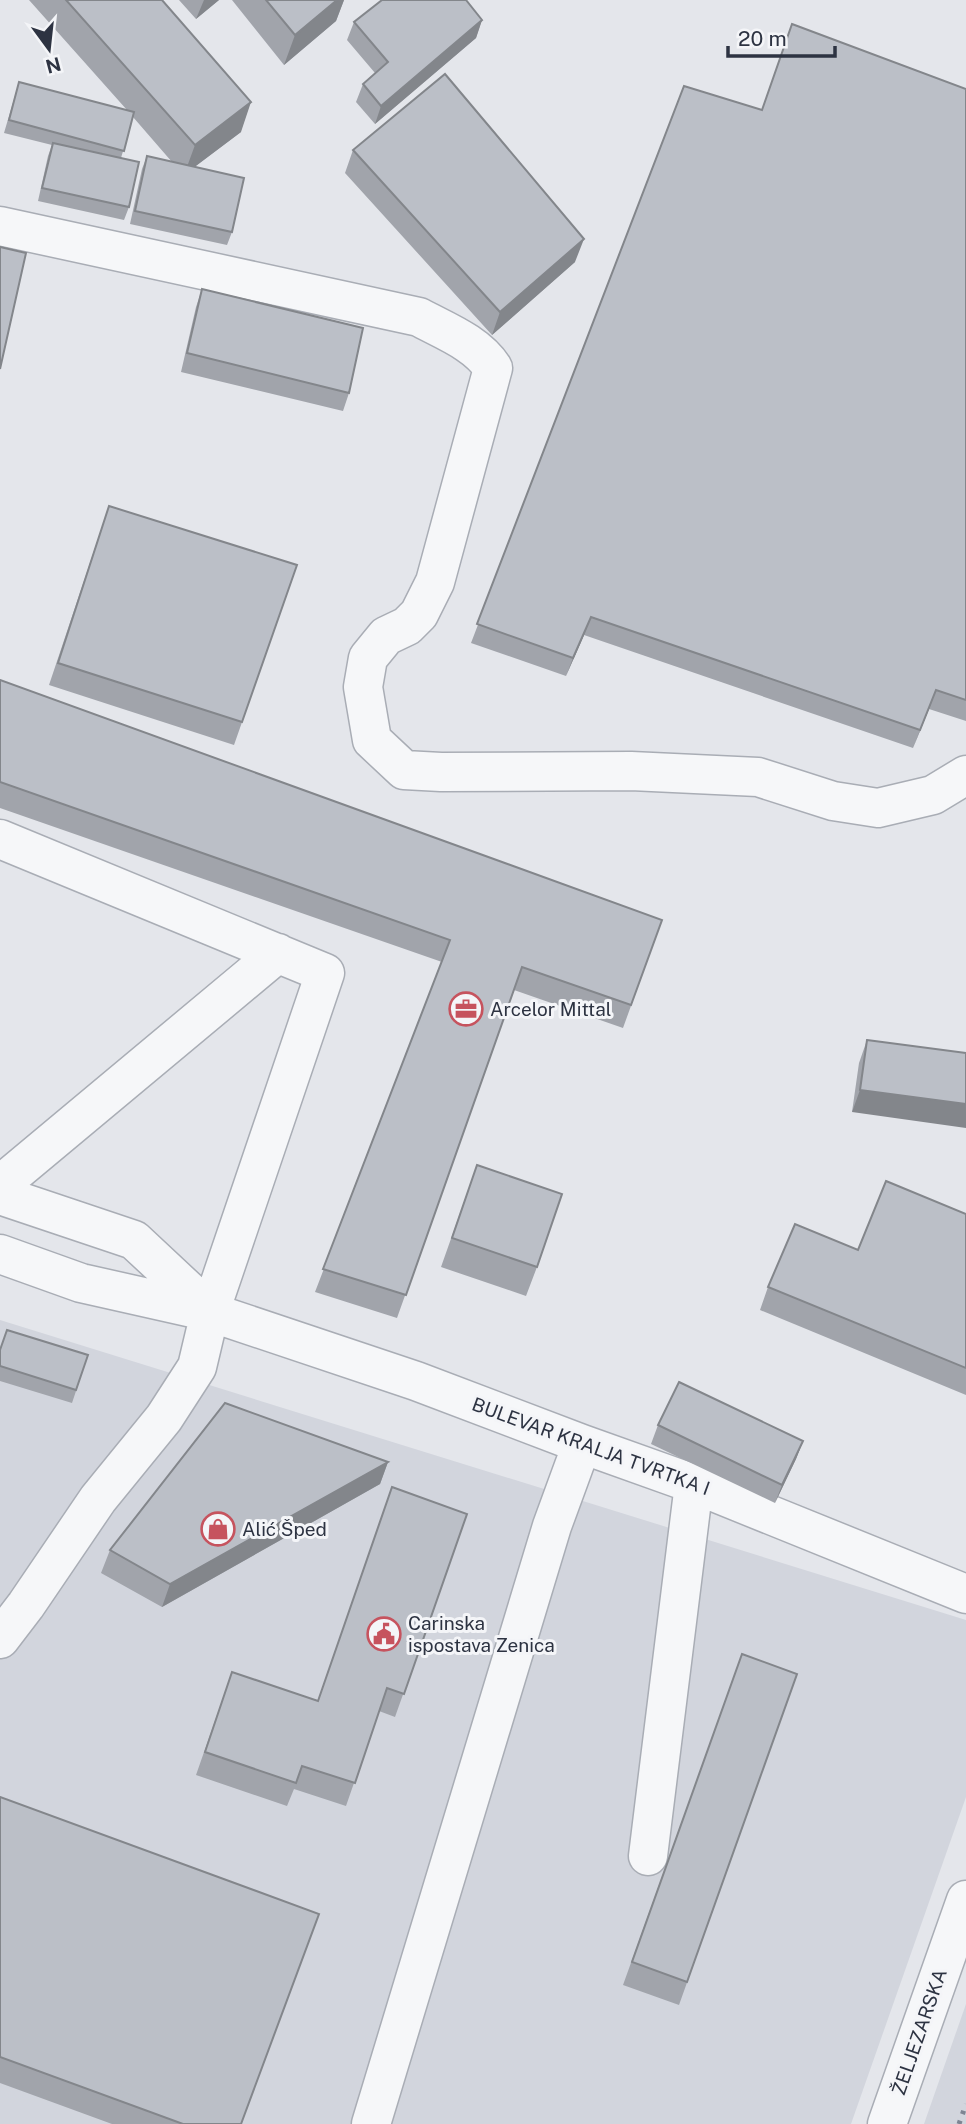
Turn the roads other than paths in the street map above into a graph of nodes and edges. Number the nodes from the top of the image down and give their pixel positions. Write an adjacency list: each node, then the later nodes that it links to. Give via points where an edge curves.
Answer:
1 (0, 226): 2 (street, via 419,317 487,359 493,368 435,582 419,614 386,636 368,658 363,687 372,740 404,770 758,777 833,801 878,808 933,795)
2 (966, 775)
3 (0, 839): 4 (street)
4 (278, 953): 5 (street); 8 (street, via 325,972)
5 (0, 1185)
6 (0, 1195): 8 (street, BULEVAR KRALJA TVRTKA I, via 134,1240)
7 (0, 1254): 8 (street, BULEVAR KRALJA TVRTKA I, via 81,1283)
8 (210, 1312): 9 (street, BULEVAR KRALJA TVRTKA I, via 416,1381); 12 (street, via 197,1367 164,1418)
9 (582, 1444): 10 (street, BULEVAR KRALJA TVRTKA I); 16 (street, via 552,1526)
10 (694, 1484): 11 (street, BULEVAR KRALJA TVRTKA I); 14 (street)
11 (966, 1594)
12 (13, 1599): 13 (street)
13 (0, 1639)
14 (648, 1856)
15 (966, 1900): 17 (street, ŽELJEZARSKA)
16 (372, 2124)
17 (887, 2124)

